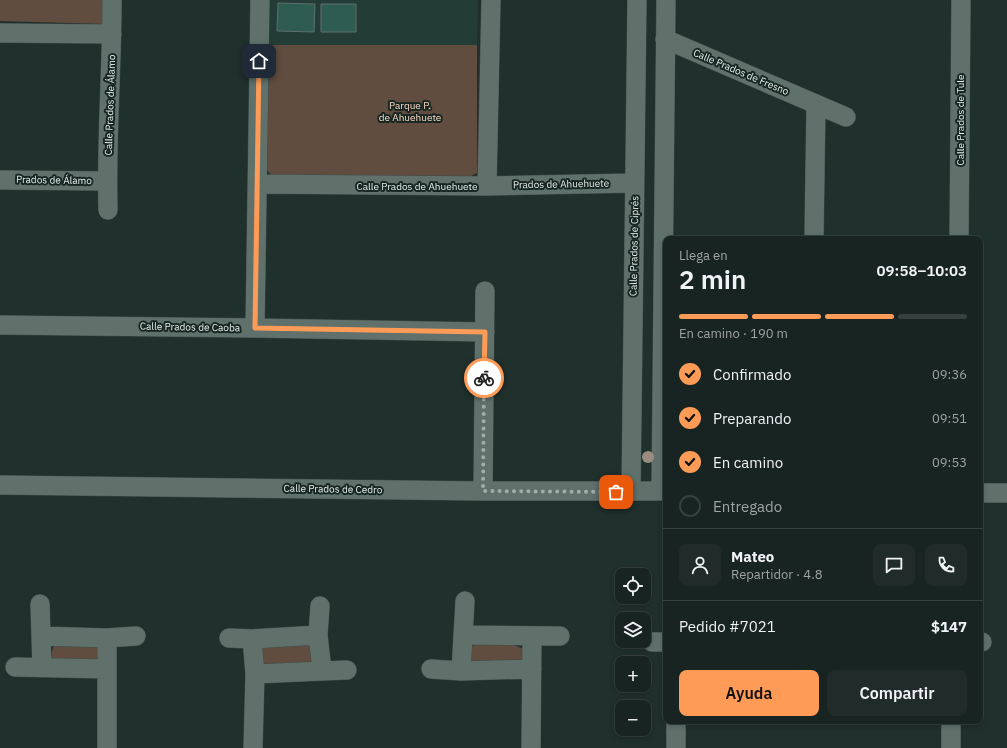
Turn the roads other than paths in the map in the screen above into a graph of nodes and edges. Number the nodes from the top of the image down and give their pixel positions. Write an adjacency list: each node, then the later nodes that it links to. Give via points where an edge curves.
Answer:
1 (112, 0): 8 (street, Calle Prados de Álamo)
2 (260, 0): 15 (street)
3 (491, 0): 16 (street, Calle Prados de Ahuehuete)
4 (637, 0): 14 (street, Calle Prados de Ciprés)
5 (666, 0): 9 (street)
6 (961, 0): 20 (street, Calle Prados de Tule)
7 (0, 33): 8 (street)
8 (112, 34): 13 (street, Calle Prados de Álamo)
9 (666, 39): 10 (street, Calle Prados de Fresno); 18 (street)
10 (816, 104): 11 (street, Calle Prados de Fresno); 19 (street)
11 (846, 117)
12 (0, 180): 13 (street, Prados de Álamo)
13 (107, 181): 17 (street, Calle Prados de Álamo)
14 (634, 183): 16 (street, Prados de Ahuehuete); 28 (street, Calle Prados de Ciprés)
15 (258, 184): 16 (street, Calle Prados de Ahuehuete); 23 (street)
16 (487, 186)
17 (108, 210)
18 (665, 236)
19 (814, 236)
20 (960, 236)
21 (485, 291): 24 (street)
22 (0, 325): 23 (street, Calle Prados de Caoba)
23 (255, 328): 24 (street, Calle Prados de Caoba)
24 (485, 332): 26 (street)
25 (0, 485): 26 (street, Calle Prados de Cedro)
26 (483, 491): 28 (street, Calle Prados de Cedro)
27 (663, 491): 28 (street, Calle Prados de Cedro)
28 (631, 492)
29 (983, 493): 30 (street)
30 (1007, 493)
31 (465, 601): 35 (street)
32 (40, 604): 36 (street)
33 (320, 606): 34 (street)
34 (318, 635): 42 (street); 48 (street)
35 (463, 635): 38 (street); 50 (street)
36 (41, 636): 40 (street); 44 (street)
37 (136, 636): 40 (street)
38 (532, 636): 39 (street); 47 (street)
39 (560, 636)
40 (107, 638): 45 (street)
41 (229, 638): 42 (street)
42 (252, 639): 51 (street)
43 (15, 667): 44 (street)
44 (42, 668): 45 (street)
45 (107, 669): 54 (street)
46 (431, 669): 50 (street)
47 (532, 669): 50 (street); 56 (street)
48 (322, 670): 49 (street); 51 (street)
49 (347, 670)
50 (461, 671)
51 (254, 674): 55 (street)
52 (676, 724): 57 (street)
53 (951, 724): 58 (street)
54 (107, 748)
55 (253, 748)
56 (531, 748)
57 (676, 748)
58 (951, 748)

